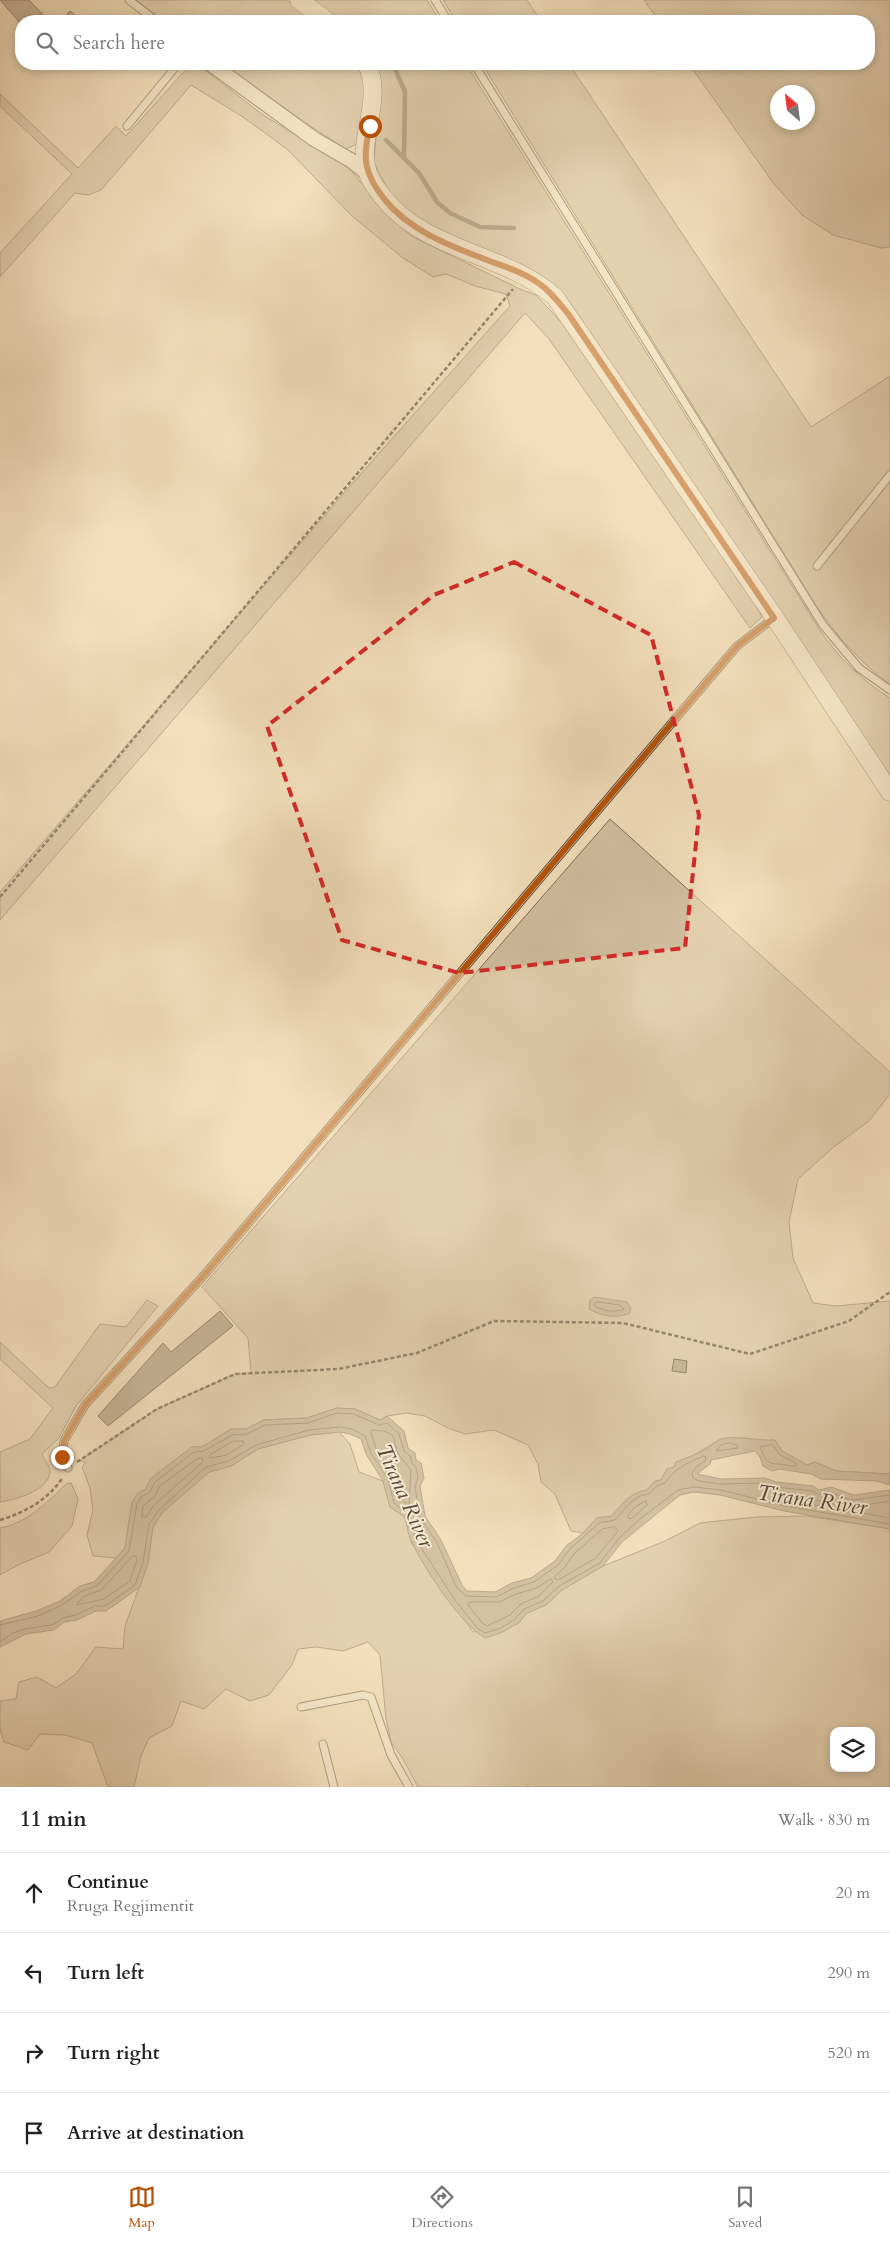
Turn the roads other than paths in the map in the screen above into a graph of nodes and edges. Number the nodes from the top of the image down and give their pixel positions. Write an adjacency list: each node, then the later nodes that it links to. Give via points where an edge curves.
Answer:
1 (129, 0): 4 (lane)
2 (299, 0): 5 (street)
3 (435, 0): 6 (lane)
4 (148, 15)
5 (319, 15)
6 (444, 15)
7 (173, 70): 11 (lane)
8 (219, 70): 12 (street)
9 (368, 70): 12 (street, via 373,106 365,145)
10 (478, 70): 16 (lane, via 819,618 859,668)
11 (127, 126)
12 (368, 174): 15 (street, via 393,210 424,232 521,274 555,297)
13 (890, 475): 14 (lane)
14 (817, 566)
15 (774, 618): 17 (street); 18 (lane, via 737,646 206,1273 85,1405 64,1441 62,1457)
16 (890, 690)
17 (890, 792)
18 (68, 1468)
19 (301, 1707): 22 (lane, via 363,1695 371,1698 391,1755)
20 (323, 1744): 21 (lane)
21 (334, 1787)
22 (410, 1787)

